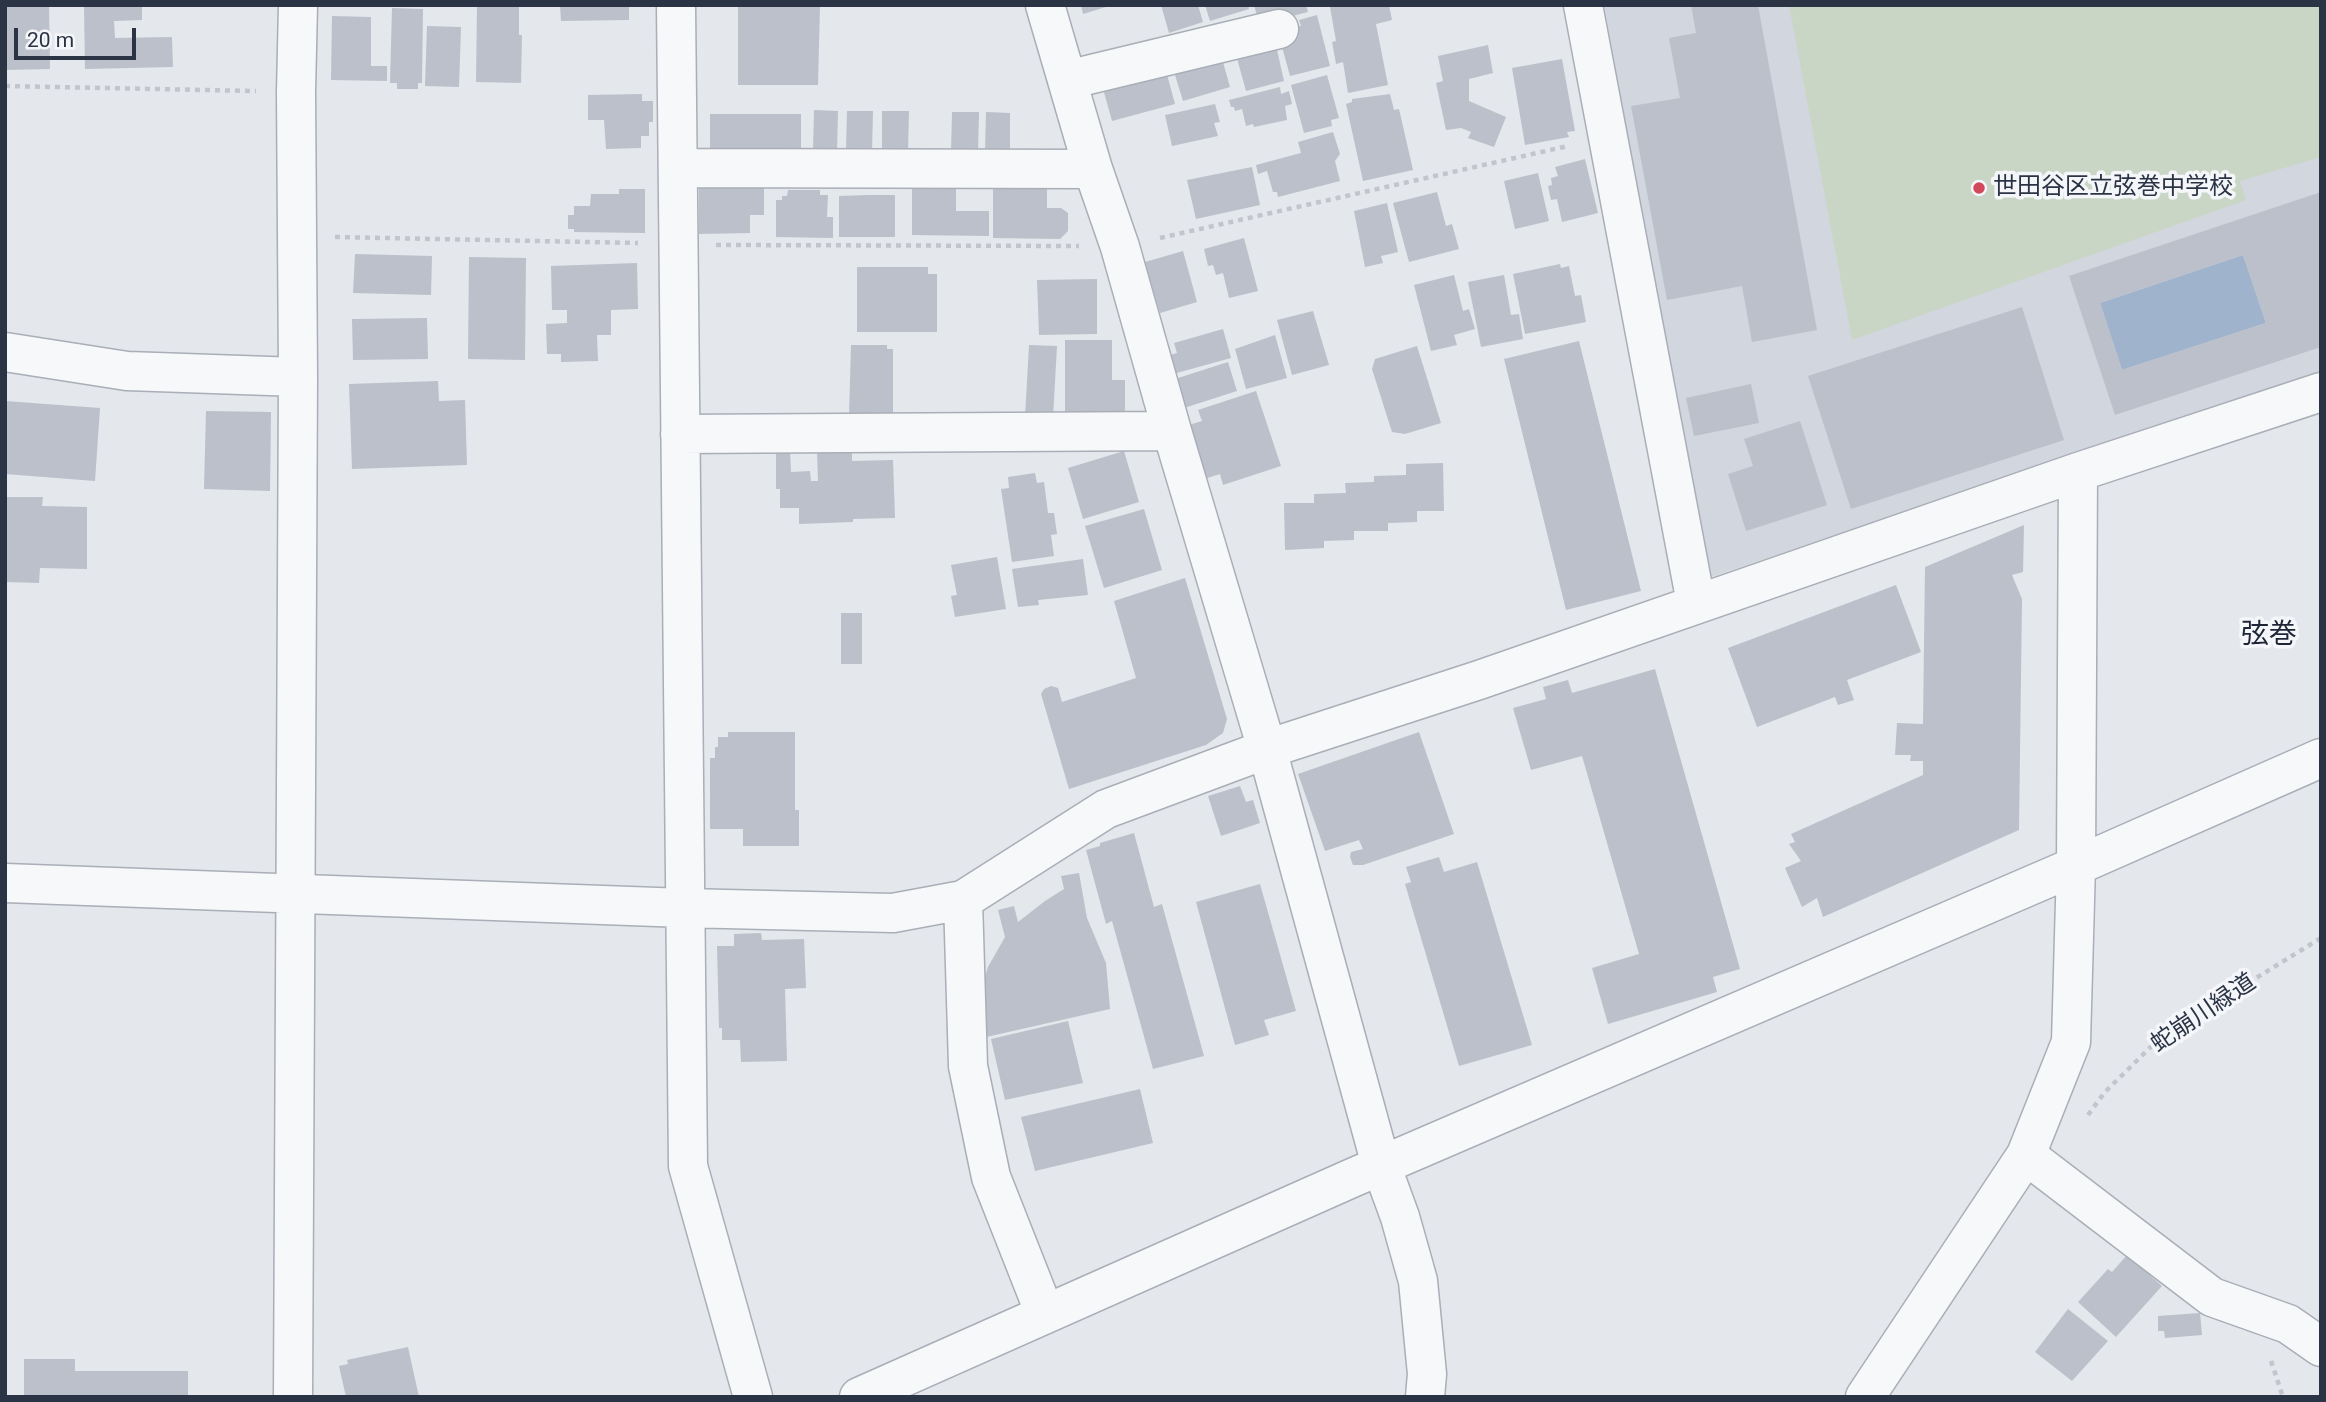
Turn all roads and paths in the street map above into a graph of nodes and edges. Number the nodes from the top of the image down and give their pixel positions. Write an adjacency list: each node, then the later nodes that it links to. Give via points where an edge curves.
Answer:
1 (298, 5): 8 (street)
2 (676, 5): 10 (street)
3 (1045, 5): 6 (street)
4 (1583, 5): 9 (street)
5 (1279, 29): 6 (street)
6 (1067, 80): 11 (street)
7 (5, 86): 8 (path)
8 (296, 92): 12 (street)
9 (1606, 138): 14 (path); 21 (street)
10 (678, 168): 11 (street); 13 (street)
11 (1093, 169): 14 (street)
12 (296, 236): 13 (path); 16 (street)
13 (678, 244): 14 (path); 19 (street)
14 (1121, 247): 18 (street)
15 (5, 352): 16 (street, via 127,371)
16 (298, 377): 26 (street)
17 (2321, 393): 20 (street)
18 (1172, 431): 19 (street); 22 (street)
19 (680, 434): 28 (street)
20 (2078, 472): 21 (street); 24 (street)
21 (1696, 603): 22 (street)
22 (1267, 749): 27 (street, via 1106,809); 31 (street)
23 (2321, 758): 24 (street)
24 (2076, 866): 30 (street, via 2071,1042); 31 (street)
25 (5, 883): 26 (street)
26 (294, 893): 28 (street); 34 (street)
27 (963, 900): 28 (street, via 893,913); 32 (street, via 968,1066 991,1177)
28 (684, 908): 35 (street, via 688,1166)
29 (2321, 938): 30 (path, 蛇崩川緑道, via 2162,1036)
30 (2036, 1162): 33 (street, via 2212,1297 2288,1324); 38 (street)
31 (1381, 1165): 32 (street); 37 (street, via 1418,1281 1427,1374)
32 (1045, 1314): 36 (street)
33 (2321, 1347)
34 (293, 1397)
35 (752, 1397)
36 (859, 1397)
37 (1424, 1397)
38 (1865, 1397)

